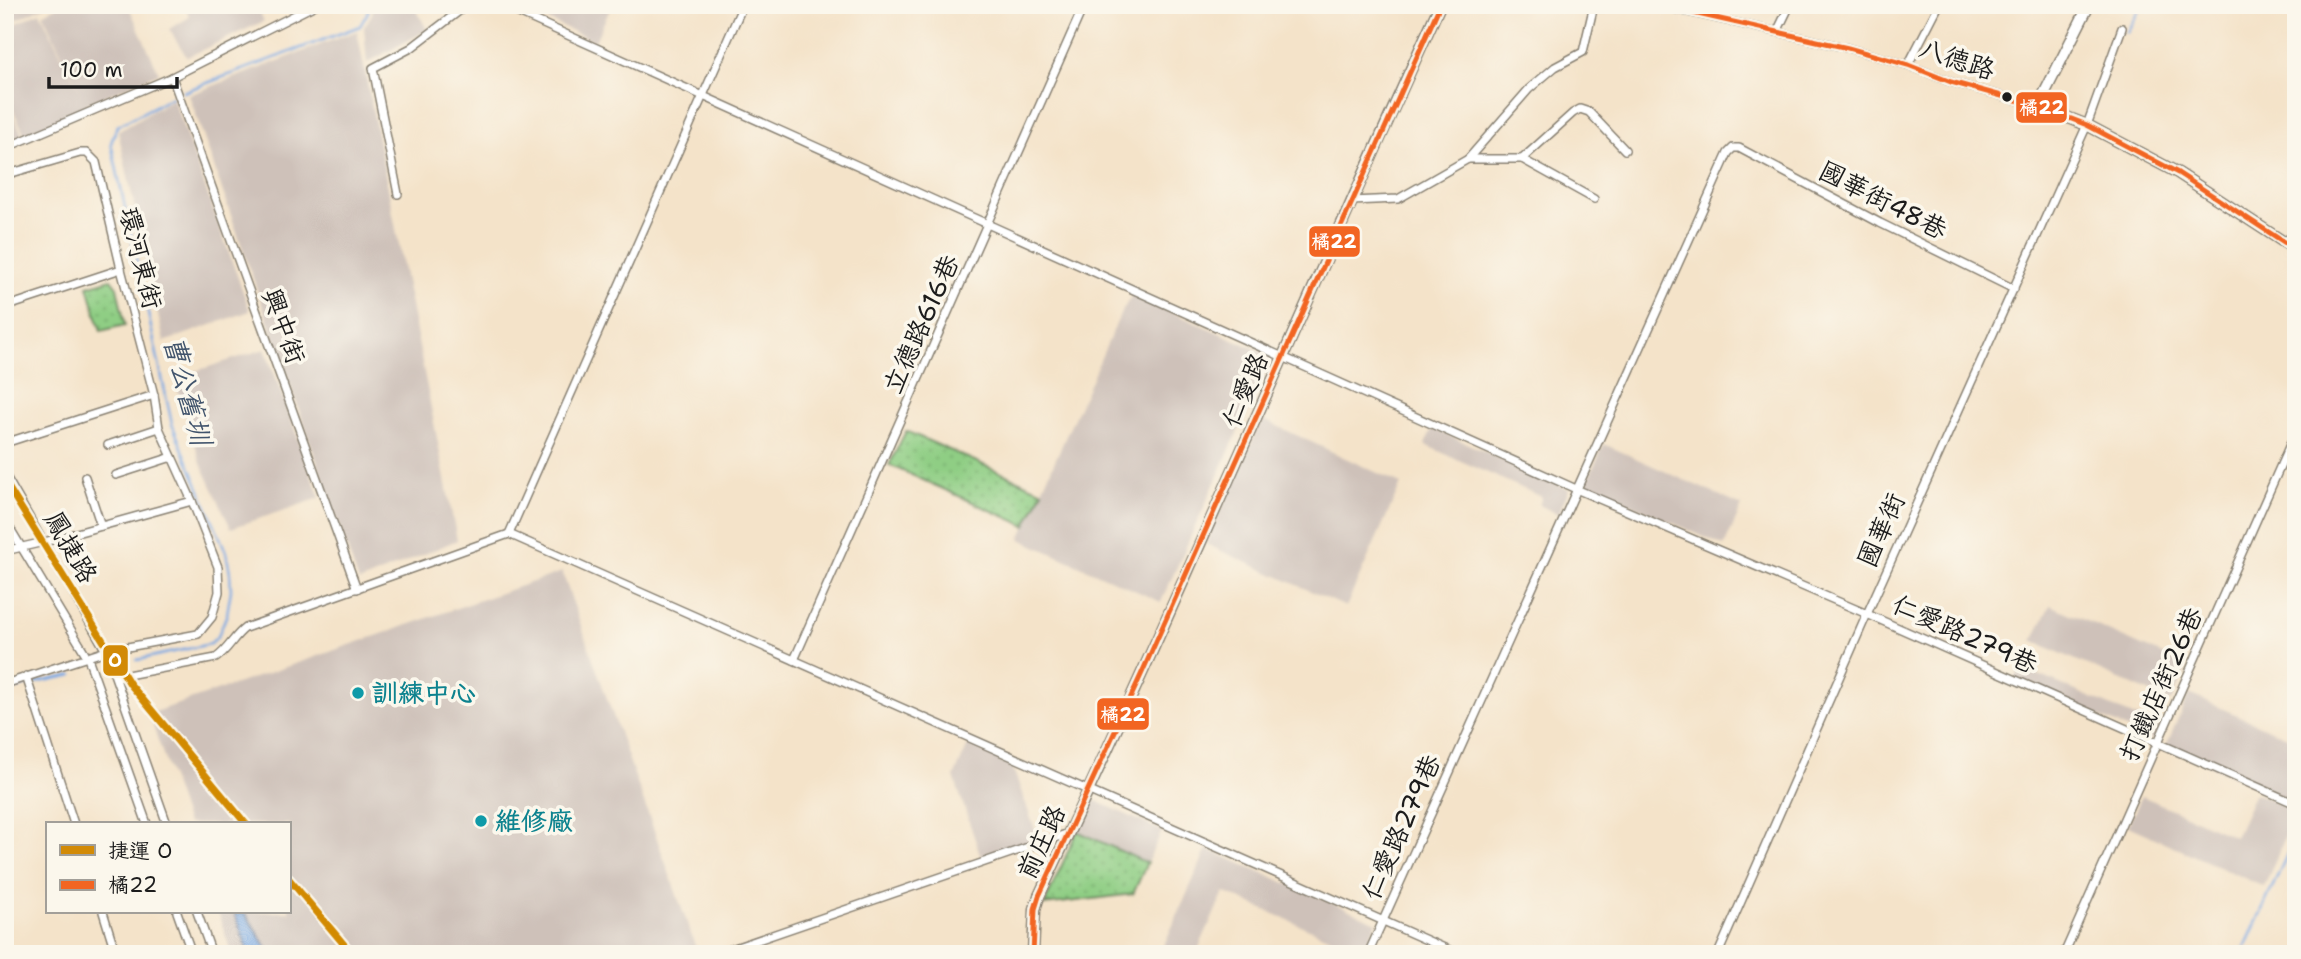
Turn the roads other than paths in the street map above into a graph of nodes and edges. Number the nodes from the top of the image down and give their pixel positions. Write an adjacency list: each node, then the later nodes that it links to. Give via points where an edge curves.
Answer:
1 (315, 5): 15 (street)
2 (467, 5): 25 (street, via 411,48 373,68)
3 (501, 5): 16 (street, 仁愛路279巷)
4 (743, 5): 16 (street)
5 (1084, 5): 28 (street, 立德路616巷)
6 (1440, 5): 27 (street, 仁愛路)
7 (1594, 5): 22 (street, via 1583,52 1555,67 1530,89)
8 (1657, 5): 13 (street, 八德路)
9 (1790, 5): 13 (street)
10 (1939, 5): 14 (street)
11 (2089, 5): 17 (street)
12 (2122, 28): 18 (street, 國華街)
13 (1777, 32): 14 (street, 八德路)
14 (1908, 65): 17 (street, 八德路)
15 (172, 77): 19 (street); 53 (street, 興中街)
16 (702, 97): 28 (street, 仁愛路279巷); 49 (street)
17 (2038, 106): 18 (street, 八德路)
18 (2087, 125): 30 (street, 八德路, via 2178,173); 33 (street, 國華街)
19 (5, 148)
20 (1733, 148): 33 (street, 國華街48巷); 45 (street, 仁愛路279巷)
21 (1625, 150): 23 (street, via 1580,109)
22 (1468, 159): 23 (street); 27 (street, via 1398,199)
23 (1522, 159): 26 (street)
24 (5, 175): 32 (street, 環河東街, via 80,153 93,156)
25 (398, 194)
26 (1594, 199)
27 (1350, 201): 35 (street, 仁愛路)
28 (988, 225): 35 (street, 仁愛路279巷); 57 (street, 立德路616巷)
29 (2296, 235): 30 (street)
30 (2284, 241): 31 (street, 八德路)
31 (2296, 250)
32 (121, 269): 34 (street); 36 (street, 環河東街)
33 (2014, 289): 54 (street, 國華街)
34 (5, 307)
35 (1282, 357): 45 (street, 仁愛路279巷); 62 (street, 仁愛路)
36 (153, 395): 37 (street, 環河東街); 39 (street)
37 (159, 428): 40 (street); 41 (street, 環河東街)
38 (2296, 431): 61 (street, 打鐵店街26巷)
39 (5, 443)
40 (108, 445)
41 (172, 457): 43 (street); 46 (street, 環河東街)
42 (5, 475): 50 (street, 鳳捷路)
43 (116, 475)
44 (85, 477): 48 (street)
45 (1576, 489): 54 (street, 仁愛路279巷); 71 (street, 仁愛路279巷)
46 (192, 501): 48 (street); 55 (street, 環河東街, via 218,567 219,592 212,617 198,634)
47 (5, 520): 51 (street, 鳳捷路)
48 (101, 526): 50 (street)
49 (509, 534): 53 (street); 57 (street)
50 (44, 542): 51 (street); 55 (street, 鳳捷路)
51 (20, 546): 52 (street); 56 (street, 鳳捷路)
52 (5, 551)
53 (357, 589): 58 (street, via 245,628 216,659)
54 (1867, 614): 61 (street, 仁愛路279巷); 79 (street, 國華街)
55 (106, 651): 56 (street, 環河東街); 58 (street, 鳳捷路)
56 (88, 658): 59 (street, 環河東街); 65 (street, 鳳捷路)
57 (794, 660): 62 (street)
58 (117, 677): 66 (street, 鳳捷路)
59 (28, 681): 60 (street, 環河東街); 64 (street)
60 (5, 684)
61 (2158, 742): 63 (street, 仁愛路279巷); 80 (street, 打鐵店街26巷)
62 (1087, 791): 67 (street, 前庄路); 71 (street)
63 (2296, 804)
64 (73, 822)
65 (146, 822)
66 (166, 822)
67 (1069, 833): 75 (street); 76 (street, 前庄路, via 1035,909)
68 (104, 914): 72 (street)
69 (178, 914): 73 (street)
70 (198, 914): 74 (street)
71 (1382, 920): 77 (street, 仁愛路279巷); 78 (street)
72 (116, 954)
73 (192, 954)
74 (212, 954)
75 (717, 954)
76 (1032, 954)
77 (1368, 954)
78 (1458, 954)
79 (1718, 954)
80 (2064, 954)

